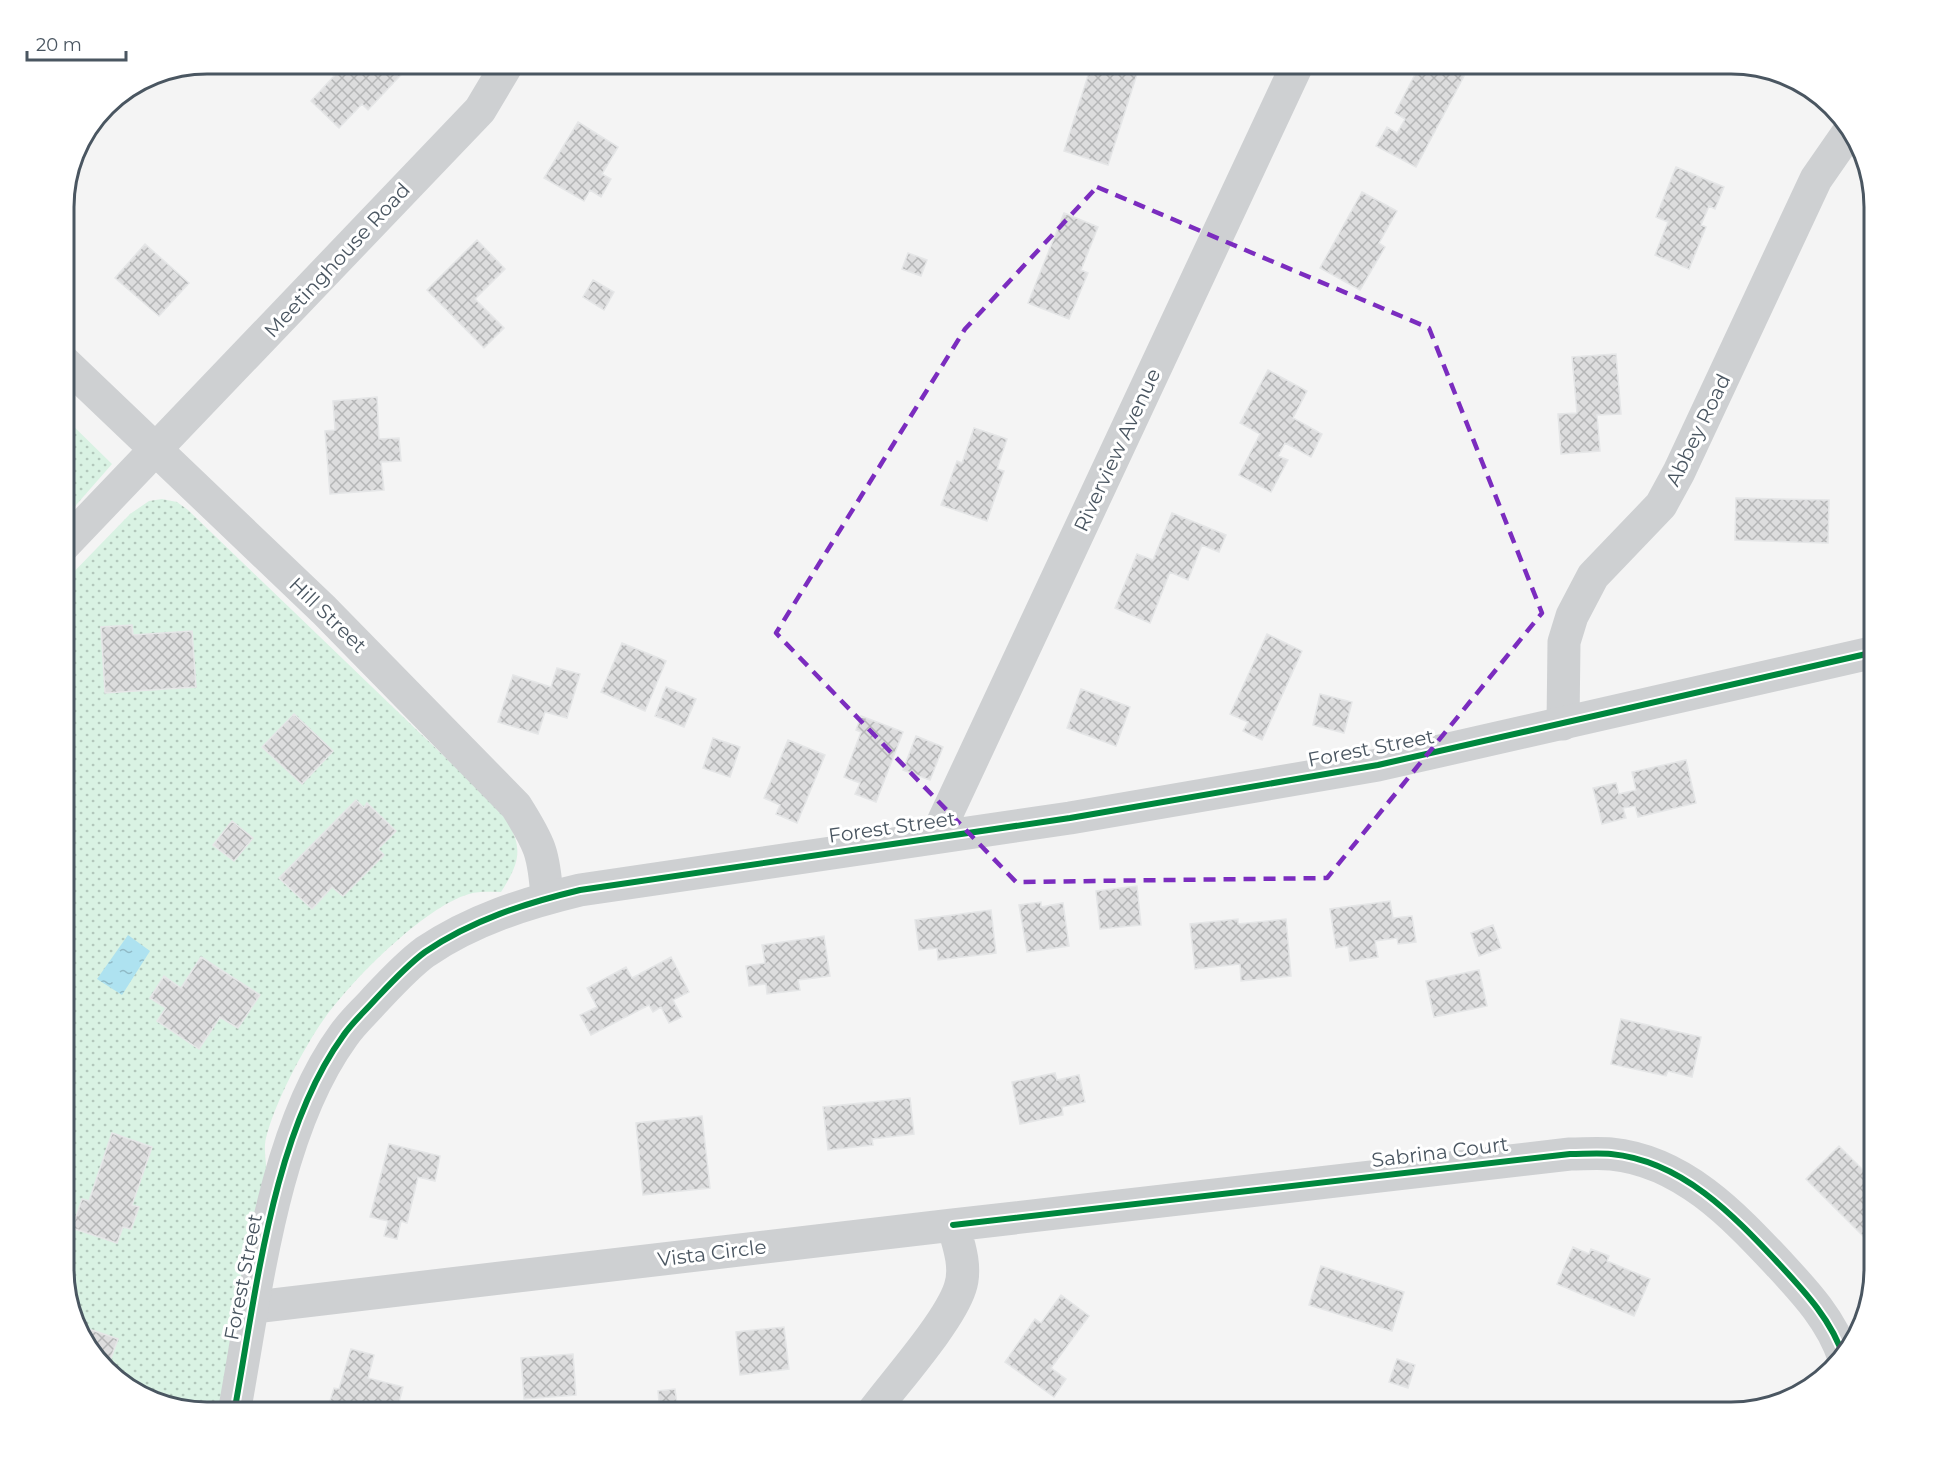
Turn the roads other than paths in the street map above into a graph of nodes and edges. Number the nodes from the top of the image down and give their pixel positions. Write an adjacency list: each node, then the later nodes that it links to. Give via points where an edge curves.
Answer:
1 (501, 74): 5 (street, Meetinghouse Road, via 480,110)
2 (1293, 74): 9 (street, Riverview Avenue)
3 (1845, 138): 8 (street, Abbey Road, via 1816,179 1661,505 1593,576 1581,597 1564,642)
4 (74, 372): 5 (street, Hill Street)
5 (155, 449): 6 (street, Meetinghouse Road); 10 (street, Hill Street, via 324,610 516,806 539,842)
6 (74, 534)
7 (1864, 655): 8 (street, Forest Street)
8 (1563, 724): 9 (street, Forest Street, via 1378,765 1192,799)
9 (936, 837): 10 (street, Forest Street, via 654,878)
10 (547, 898): 12 (street, Forest Street, via 477,923 425,953 388,986 343,1036 311,1092 289,1145)
11 (953, 1225): 12 (street, Vista Circle); 13 (street, Sabrina Court, via 1570,1154 1613,1154 1650,1164 1690,1182 1724,1206 1812,1300); 15 (street, via 963,1260 961,1288 947,1314)
12 (254, 1307): 14 (street, Forest Street)
13 (1839, 1348)
14 (236, 1402)
15 (880, 1402)

